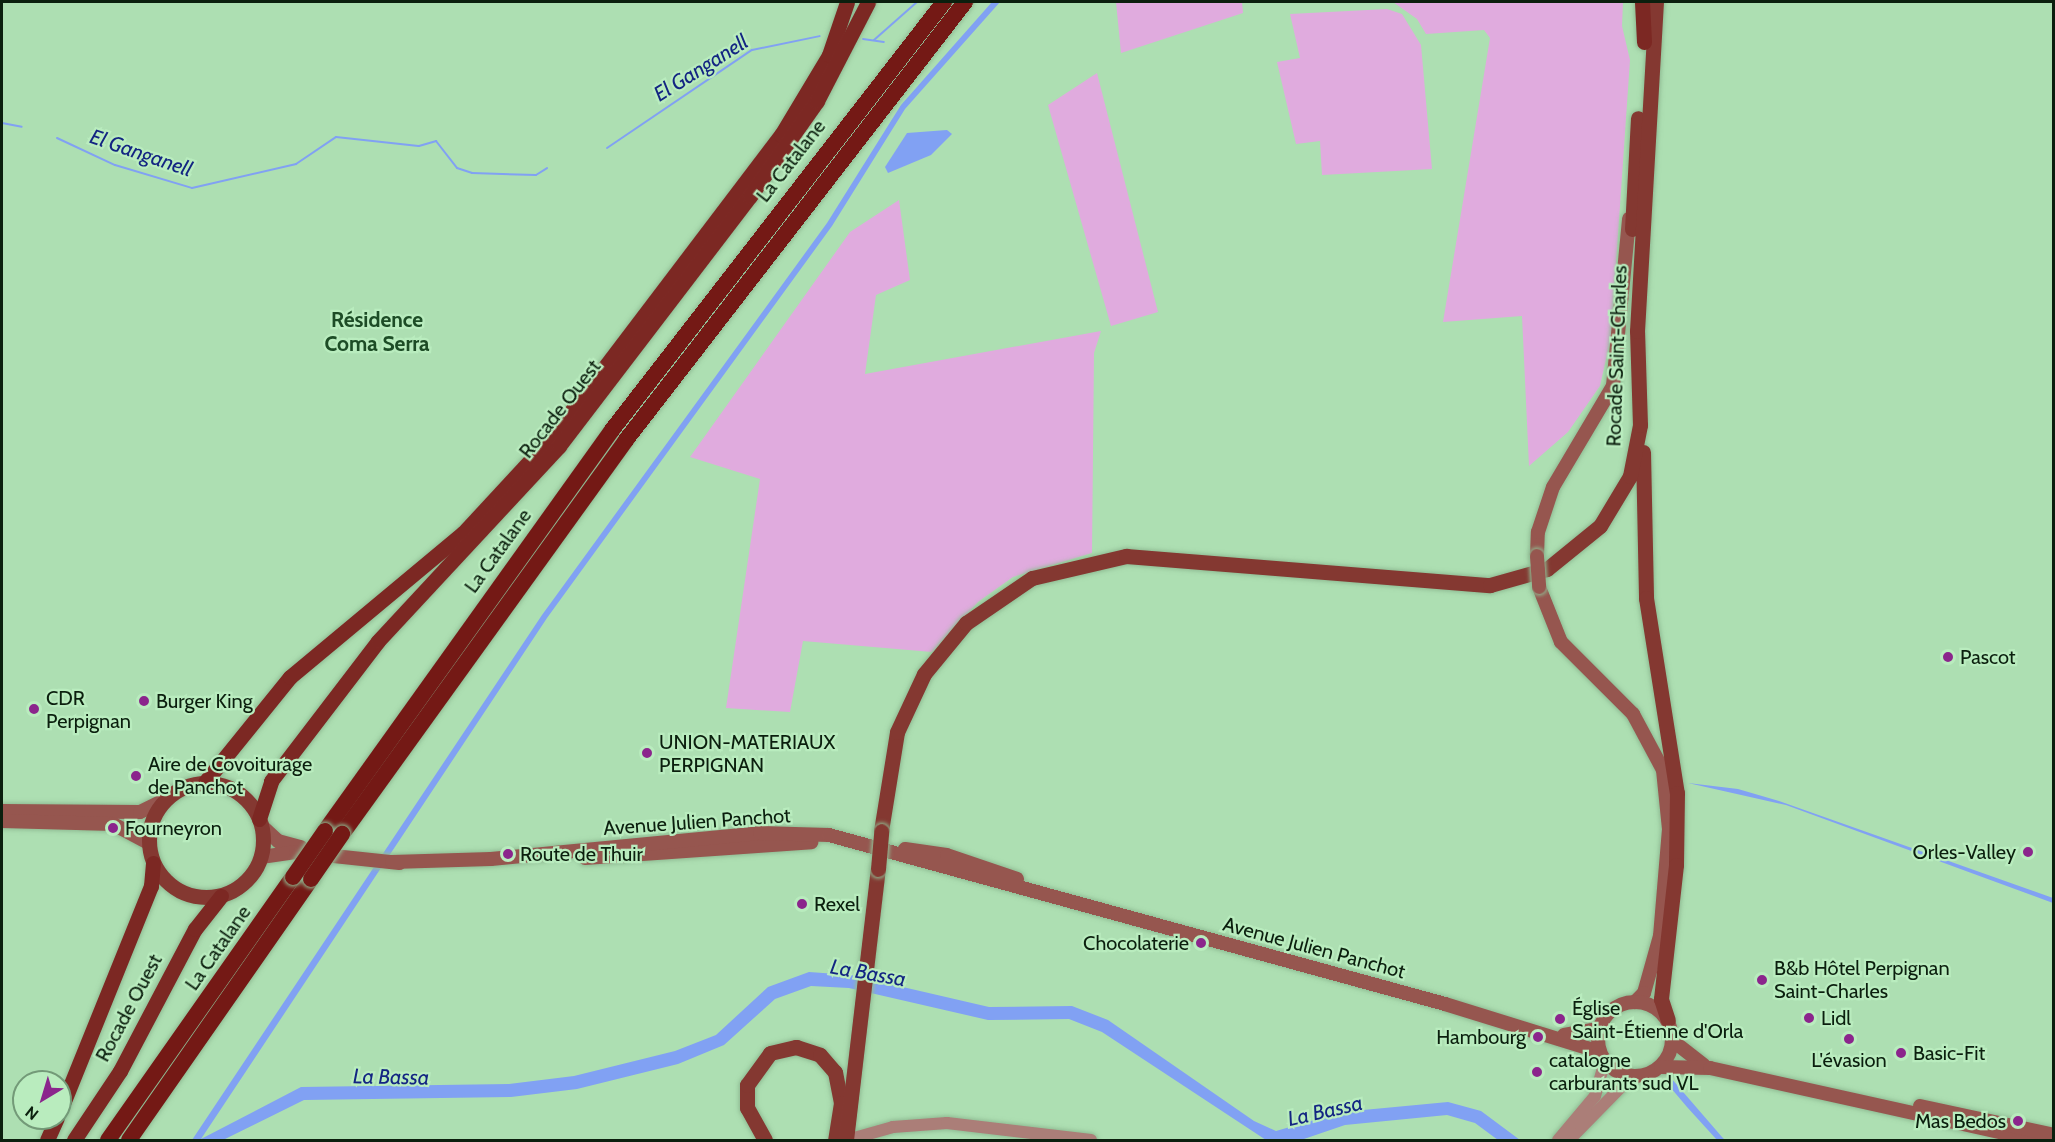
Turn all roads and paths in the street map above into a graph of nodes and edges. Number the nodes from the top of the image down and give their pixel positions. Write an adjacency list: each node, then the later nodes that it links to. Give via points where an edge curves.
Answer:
1 (847, 2): 12 (highway, Rocade Ouest, via 829,55 781,135 550,439 463,533 291,677)
2 (869, 2): 16 (highway, Rocade Ouest, via 817,101 750,196 560,447 378,641 271,781)
3 (944, 2): 17 (highway, La Catalane, via 625,412)
4 (965, 2): 17 (highway, La Catalane, via 646,412)
5 (1642, 2): 8 (highway)
6 (1647, 2): 8 (main road, Rocade Saint-Charles)
7 (1656, 2): 10 (main road, Rocade Saint-Charles)
8 (1644, 42): 9 (main road, Rocade Saint-Charles)
9 (1634, 181): 11 (main road, Rocade Saint-Charles, via 1630,444 1622,476 1600,516 1566,549 1513,574 1478,579); 23 (main road, bridge, via 1619,363 1606,403 1545,506 1537,556 1539,587 1561,642 1633,714 1664,770 1669,829 1660,936 1644,993)
10 (1640, 262): 11 (main road, Rocade Saint-Charles, via 1635,457 1617,504 1586,541 1547,569 1490,585); 24 (main road, via 1646,597 1677,793 1676,866 1661,999)
11 (1334, 573): 34 (main road, Rocade Saint-Charles, bridge, via 1126,556 1051,571 1012,589 953,636 912,695 897,732 881,831 863,1009)
12 (205, 782): 13 (main road); 16 (main road, via 234,790)
13 (166, 799): 14 (main road, via 140,812); 18 (main road, via 154,814)
14 (2, 811)
15 (2, 821): 18 (main road, via 113,824)
16 (261, 823): 19 (main road); 20 (main road, Avenue Julien Panchot, via 288,844)
17 (334, 833): 37 (highway, La Catalane, bridge, via 293,877); 38 (highway, La Catalane, bridge, via 310,879)
18 (148, 843): 21 (main road)
19 (261, 858): 20 (main road, Avenue Julien Panchot, via 296,852); 22 (main road, via 245,882)
20 (368, 859): 26 (main road, Avenue Julien Panchot, via 460,869 758,844 860,842)
21 (153, 863): 22 (main road, via 166,882 186,894); 32 (highway, Rocade Ouest, via 151,886)
22 (221, 896): 36 (highway, Rocade Ouest, via 195,929 120,1071)
23 (1635, 1002): 24 (main road, via 1648,1004); 25 (main road, via 1612,1010)
24 (1668, 1020): 27 (main road)
25 (1599, 1029): 26 (main road, Avenue Julien Panchot, via 1576,1037); 28 (main road)
26 (1535, 1030): 28 (main road, Avenue Julien Panchot)
27 (1673, 1041): 29 (main road); 30 (main road)
28 (1602, 1056): 31 (main road); 43 (street, via 1595,1096)
29 (1661, 1067): 30 (main road); 31 (main road)
30 (1710, 1068): 33 (main road)
31 (1631, 1077): 44 (street)
32 (72, 1081)
33 (1835, 1095): 35 (main road, via 1950,1111); 45 (main road)
34 (844, 1116): 39 (main road, via 829,1063 808,1049 785,1047 760,1062 747,1085 747,1108); 40 (main road); 41 (main road, Rocade Saint-Charles)
35 (2054, 1135)
36 (74, 1140)
37 (108, 1140)
38 (129, 1140)
39 (765, 1140)
40 (836, 1140)
41 (846, 1140): 42 (street, via 893,1127 947,1123)
42 (1091, 1140)
43 (1558, 1140)
44 (1568, 1140)
45 (2036, 1140)

